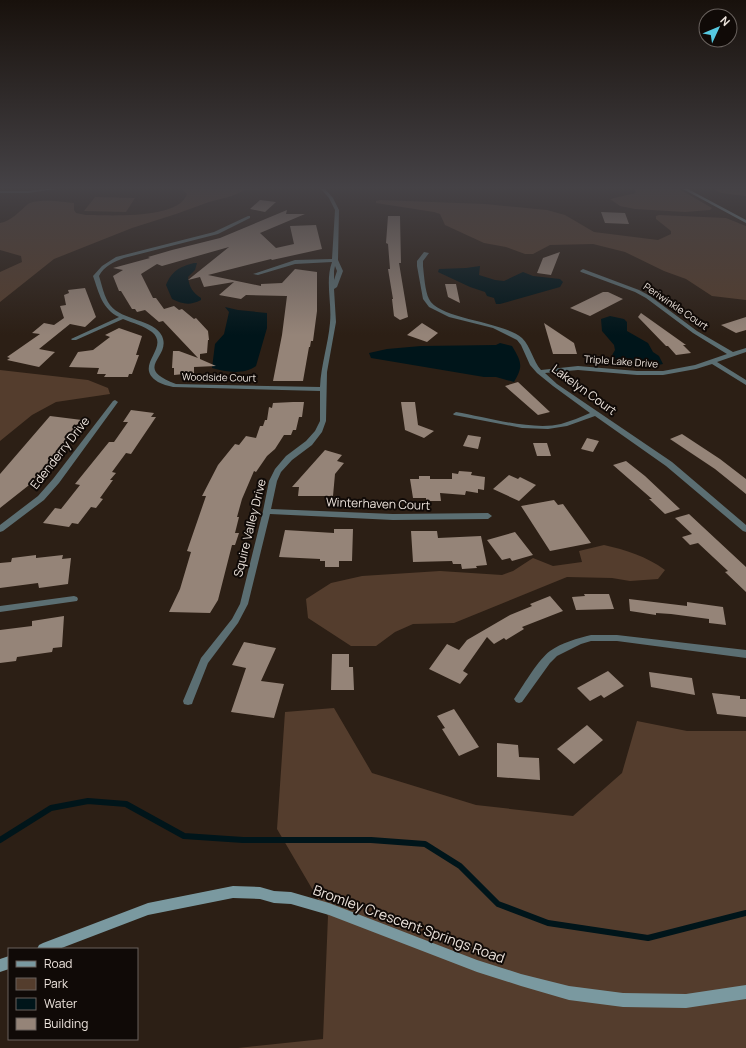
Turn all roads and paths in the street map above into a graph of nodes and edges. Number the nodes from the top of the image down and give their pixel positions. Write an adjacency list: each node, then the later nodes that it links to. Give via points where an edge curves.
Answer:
1 (197, 238): 7 (street, Woodside Court, via 122,257 102,268 96,276 107,305 116,314)
2 (335, 238): 4 (street, Squire Valley Drive)
3 (426, 253): 12 (street, Lakelyn Court, via 420,261 420,266 426,299 431,306 443,313 495,327 512,335 524,345)
4 (335, 260): 6 (street, via 295,262); 14 (street, Squire Valley Drive, via 340,271 333,292 333,322 324,372)
5 (583, 271): 10 (street, Periwinkle Court, via 648,297)
6 (256, 274)
7 (124, 317): 8 (street); 14 (street, Woodside Court, via 153,330 160,337 161,346 151,365 152,371 157,378 175,386)
8 (74, 340)
9 (746, 350): 10 (street, Triple Lake Drive)
10 (733, 355): 11 (street, Triple Lake Drive)
11 (713, 362): 12 (street, Triple Lake Drive, via 677,372 663,373 578,368); 13 (street)
12 (539, 372): 16 (street, Lakelyn Court)
13 (746, 382)
14 (324, 390): 18 (street, Squire Valley Drive, via 322,421 318,432 278,471 273,481)
15 (115, 402): 21 (street, Edenderry Drive, via 41,498)
16 (595, 413): 17 (street, via 550,427); 20 (street, Lakelyn Court, via 669,464)
17 (456, 414)
18 (267, 511): 19 (street, Winterhaven Court, via 393,518); 26 (street, Squire Valley Drive, via 244,604 235,621 204,661)
19 (488, 516)
20 (746, 528)
21 (0, 529)
22 (74, 599): 23 (street)
23 (0, 609)
24 (746, 654): 25 (street, via 617,638 591,638 554,653)
25 (520, 699)
26 (188, 701)
27 (47, 948): 28 (street, Bromley Crescent Springs Road, via 148,909 233,892 260,893 291,898 329,909 477,966 569,993 623,1000 686,1001)
28 (746, 992)

